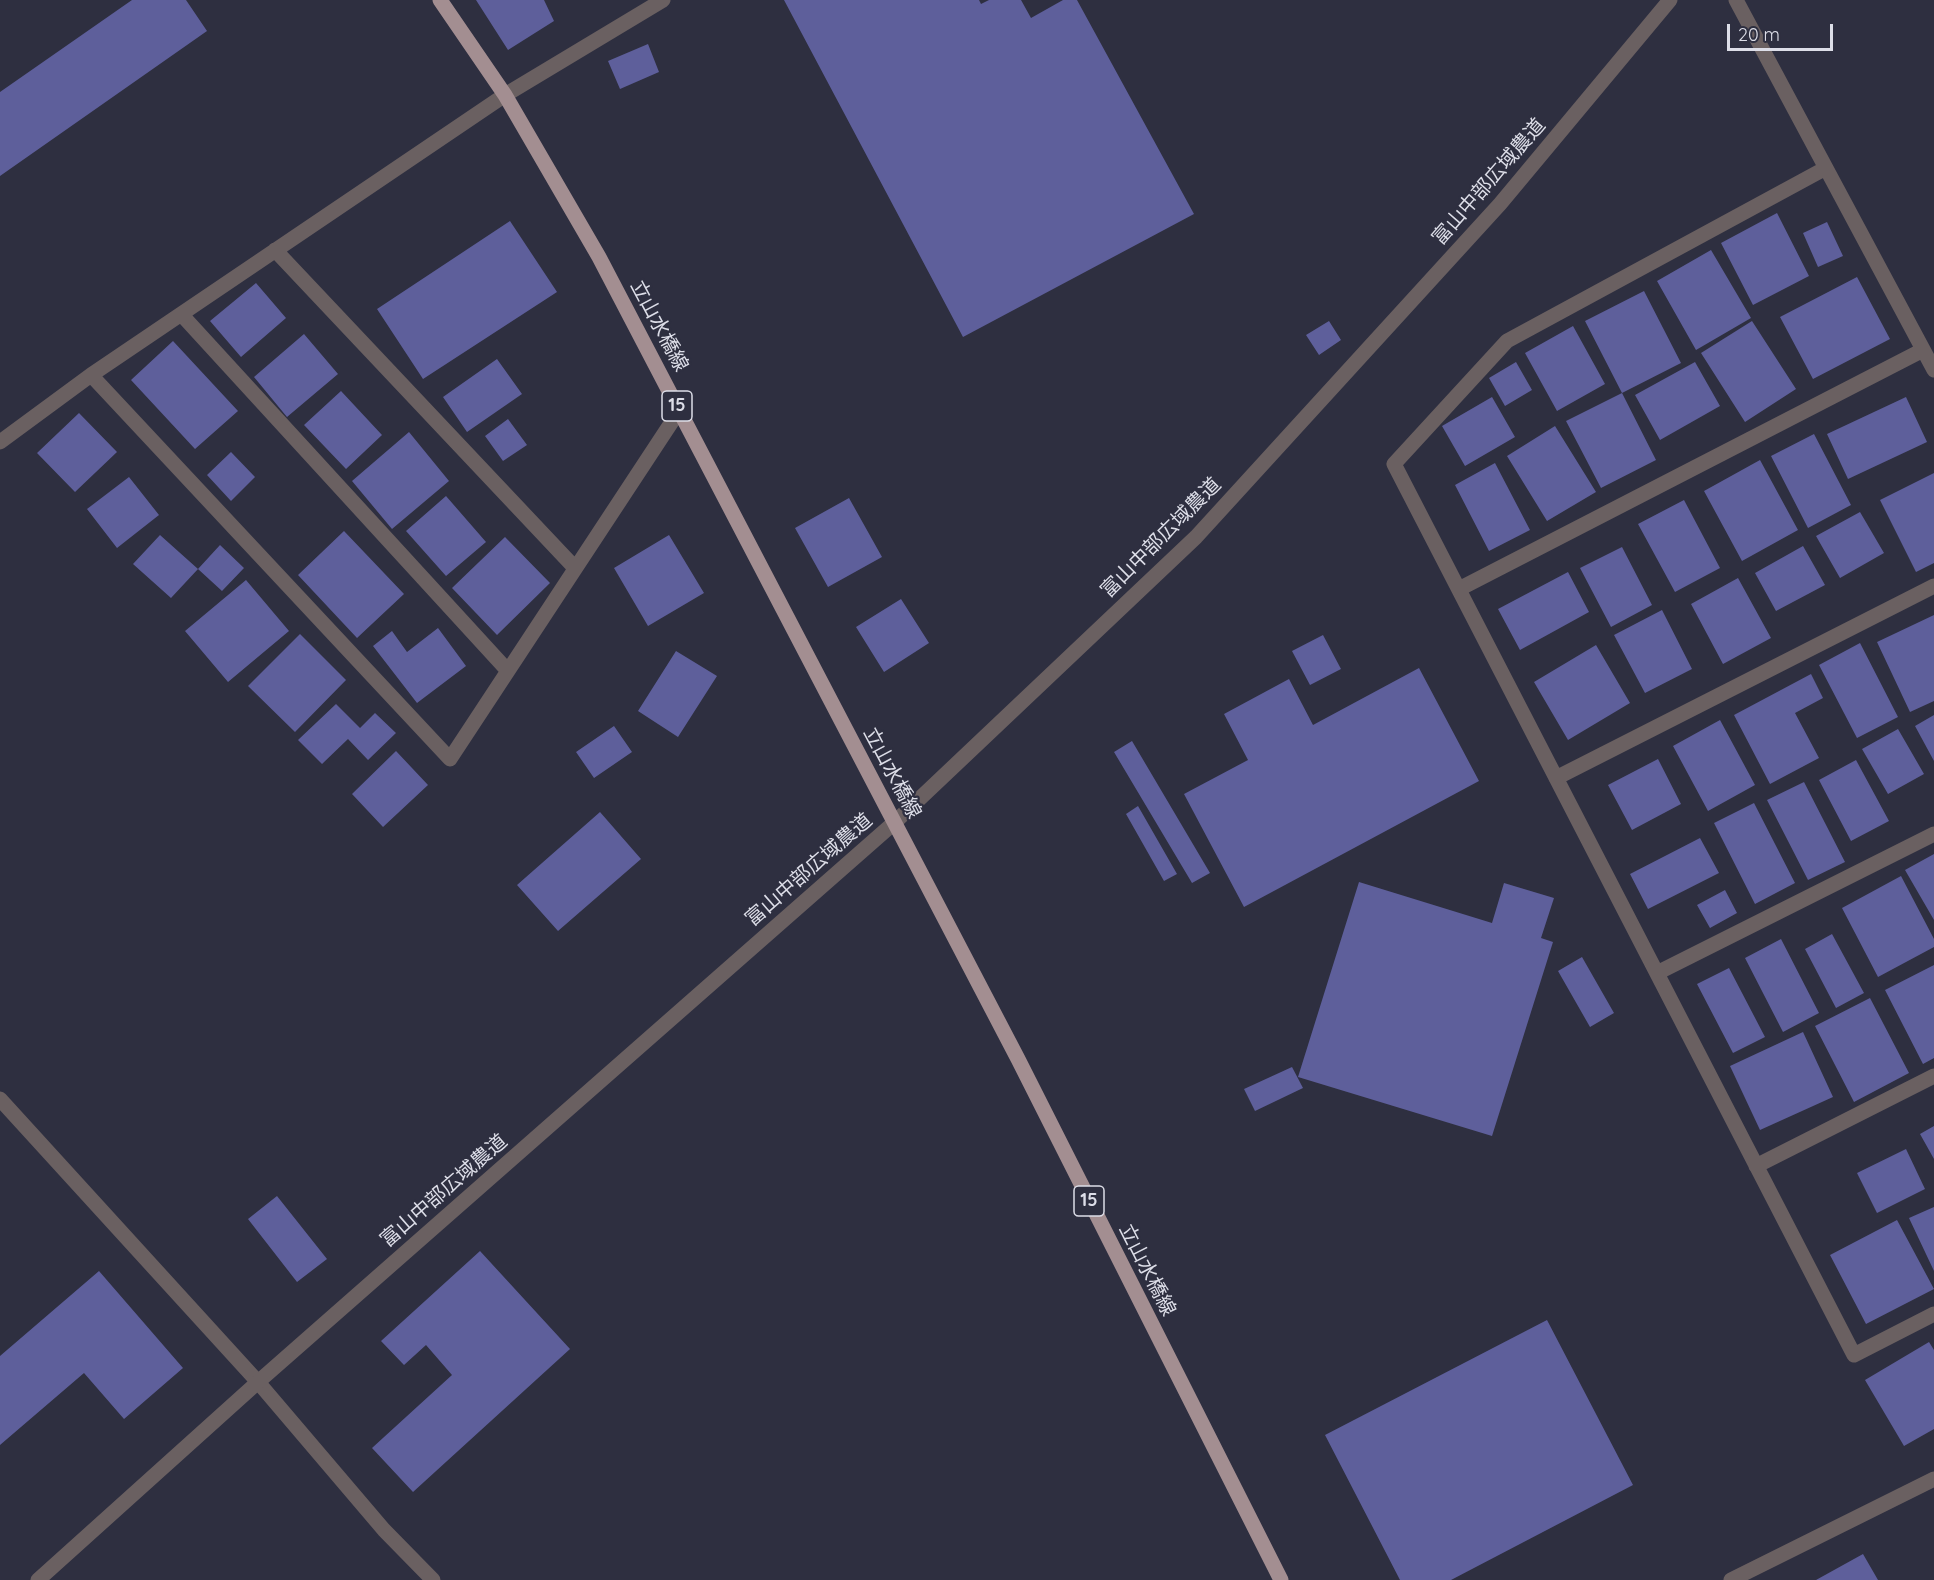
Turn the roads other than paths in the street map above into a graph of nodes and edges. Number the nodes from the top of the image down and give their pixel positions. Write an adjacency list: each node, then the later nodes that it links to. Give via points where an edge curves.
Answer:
1 (440, 0): 5 (main road, 立山水橋線 / 15)
2 (663, 0): 5 (street)
3 (1670, 0): 19 (street, 富山中部広域農道, via 1500,204 1197,537)
4 (1736, 0): 6 (street)
5 (505, 95): 7 (street); 12 (main road, 立山水橋線 / 15, via 599,257)
6 (1826, 168): 9 (street); 16 (street, via 1507,341 1394,464)
7 (275, 250): 8 (street); 14 (street)
8 (181, 314): 11 (street); 17 (street)
9 (1923, 350): 10 (street); 16 (street)
10 (1934, 370)
11 (91, 375): 13 (street); 17 (street, via 450,759)
12 (679, 411): 14 (street); 19 (main road, 立山水橋線 / 15)
13 (0, 442)
14 (575, 568): 17 (street)
15 (1934, 586): 18 (street)
16 (1459, 589): 18 (street)
17 (508, 671)
18 (1556, 778): 21 (street)
19 (895, 822): 26 (street, 富山中部広域農道); 30 (main road, 立山水橋線 / 15)
20 (1934, 834): 21 (street)
21 (1657, 973): 24 (street)
22 (1934, 1076): 24 (street)
23 (0, 1099): 26 (street)
24 (1756, 1166): 25 (street, via 1854,1355)
25 (1934, 1314)
26 (258, 1382): 28 (street, 富山中部広域農道); 29 (street, via 384,1530)
27 (1934, 1479): 31 (street)
28 (38, 1580)
29 (433, 1580)
30 (1281, 1580)
31 (1731, 1580)

